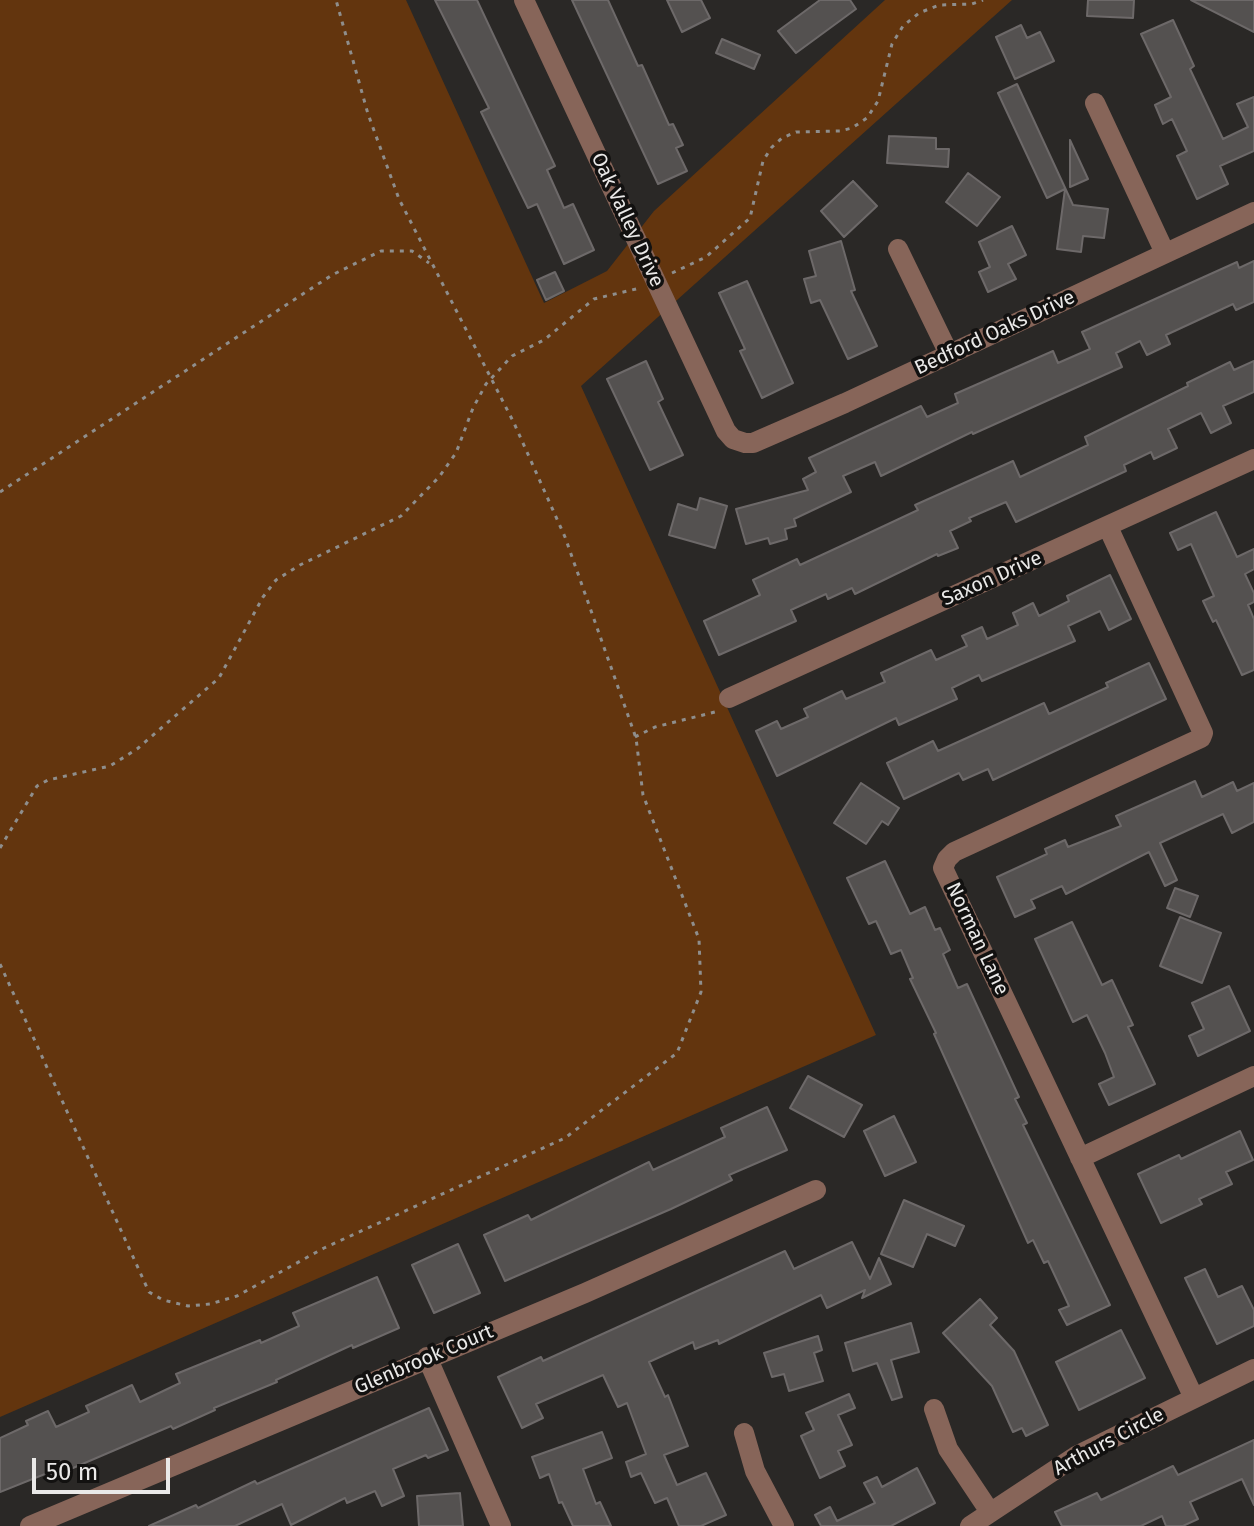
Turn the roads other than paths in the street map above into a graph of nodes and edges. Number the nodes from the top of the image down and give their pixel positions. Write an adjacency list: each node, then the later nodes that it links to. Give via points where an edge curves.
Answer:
1 (524, 0): 7 (street, Oak Valley Drive)
2 (1095, 103): 5 (street)
3 (1254, 212): 5 (street, Bedford Oaks Drive)
4 (898, 249): 6 (street)
5 (1165, 253): 6 (street, Bedford Oaks Drive)
6 (949, 354): 7 (street, Bedford Oaks Drive, via 753,443)
7 (733, 439)
8 (1254, 459): 9 (street, Saxon Drive)
9 (1108, 527): 10 (street, Saxon Drive); 12 (street, Norman Lane, via 1201,738 954,852 943,868)
10 (729, 698)
11 (1254, 1076): 12 (street)
12 (1080, 1158): 16 (street, Norman Lane)
13 (816, 1190): 14 (street, Glenbrook Court)
14 (427, 1357): 20 (street, Glenbrook Court); 21 (street)
15 (1254, 1369): 16 (street, Arthurs Circle)
16 (1194, 1398): 19 (street, Arthurs Circle, via 1076,1456)
17 (934, 1409): 19 (street, via 948,1449)
18 (744, 1433): 22 (street, via 755,1471)
19 (990, 1512): 23 (street, Arthurs Circle)
20 (30, 1526)
21 (501, 1526)
22 (784, 1526)
23 (970, 1526)

